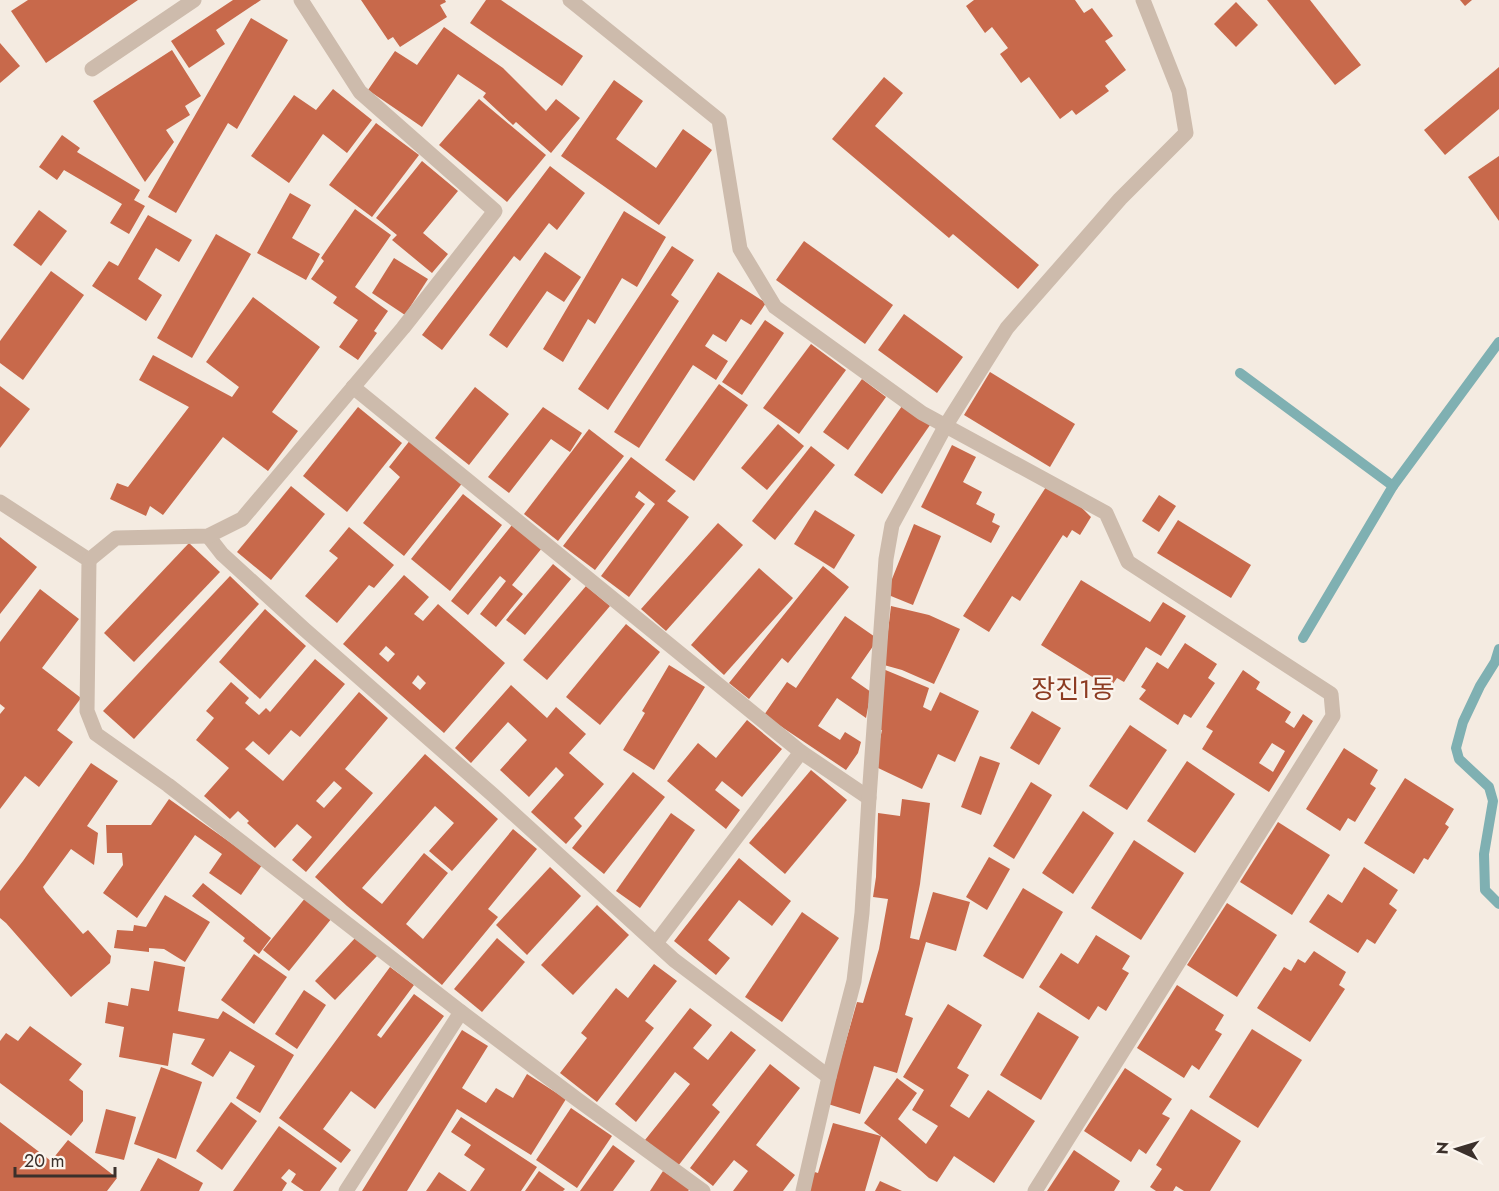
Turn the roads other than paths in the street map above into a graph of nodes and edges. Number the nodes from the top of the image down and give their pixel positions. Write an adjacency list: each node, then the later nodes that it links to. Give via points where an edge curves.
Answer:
1 (194, 0): 5 (street)
2 (301, 0): 6 (street, via 360,93 495,211)
3 (1143, 0): 7 (street, via 1179,91 1186,133 1120,199 1007,328)
4 (575, 1): 7 (street, via 719,120 740,249 775,307 922,413)
5 (92, 69)
6 (353, 387): 9 (street, via 242,519); 11 (street)
7 (946, 425): 12 (street, via 892,525 885,569); 19 (street, via 1106,513 1128,562 1331,694 1333,716)
8 (0, 502): 10 (street)
9 (208, 536): 10 (street, via 116,538); 13 (street, via 222,554 304,629)
10 (89, 560): 14 (street, via 87,711 96,734 168,785)
11 (801, 752): 12 (street); 13 (street)
12 (869, 798): 15 (street, via 854,981)
13 (656, 943): 15 (street)
14 (461, 1012): 16 (street); 17 (street)
15 (829, 1077): 18 (street)
16 (346, 1191)
17 (703, 1191)
18 (803, 1191)
19 (1035, 1191)

